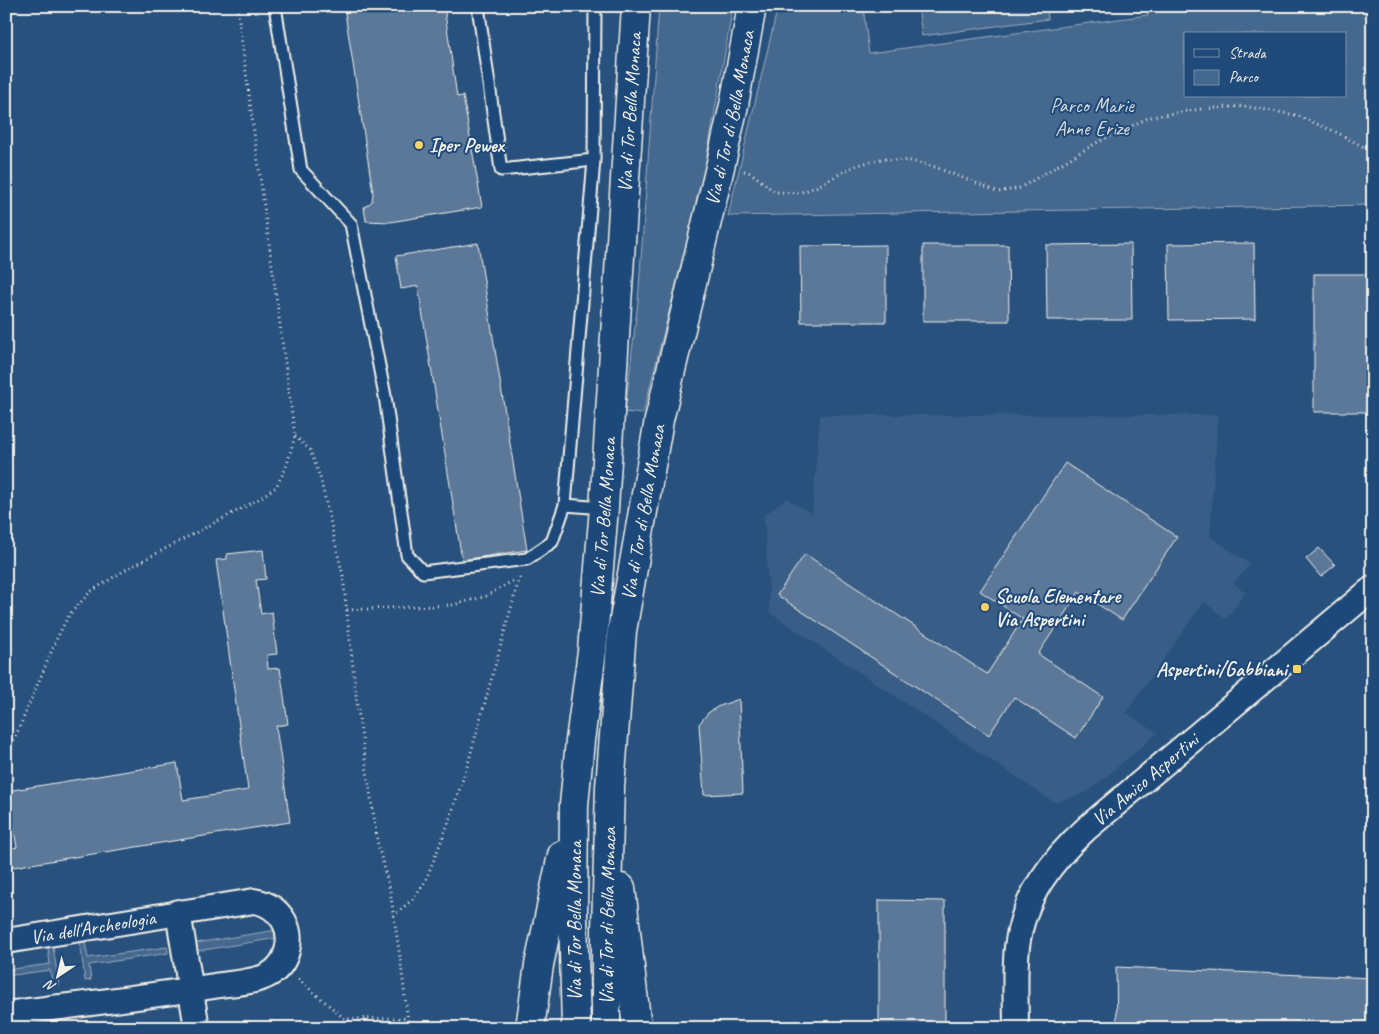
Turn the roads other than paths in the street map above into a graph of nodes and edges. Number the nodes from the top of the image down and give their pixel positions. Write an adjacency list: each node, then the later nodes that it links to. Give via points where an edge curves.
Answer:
1 (275, 6): 7 (lane, via 300,170 351,224 385,396 407,555 423,572 527,559 552,542)
2 (478, 6): 6 (lane, via 501,170)
3 (594, 6): 6 (lane)
4 (636, 6): 8 (main road, Via di Tor Bella Monaca)
5 (752, 6): 10 (main road, Via di Tor di Bella Monaca, via 721,163 659,420 622,631)
6 (594, 160): 7 (lane)
7 (565, 505): 8 (lane)
8 (604, 508): 11 (main road, Via di Tor Bella Monaca)
9 (1373, 588): 21 (street, Via Amico Aspertini, via 1087,828 1050,866 1035,889 1020,931 1016,962)
10 (610, 787): 19 (main road, Via di Tor di Bella Monaca); 20 (main road)
11 (574, 805): 17 (main road, via 544,938); 18 (main road, Via di Tor Bella Monaca)
12 (178, 912): 13 (street, Via dell'Archeologia); 14 (street, Via dell'Archeologia); 14 (street, Via dell'Archeologia, via 247,901 261,902 269,905 283,919 289,935 281,964 263,977)
13 (6, 941)
14 (191, 990): 15 (street); 16 (street, Via dell'Archeologia)
15 (6, 1014)
16 (197, 1028)
17 (530, 1028)
18 (576, 1028)
19 (606, 1028)
20 (637, 1028)
21 (1016, 1028)

